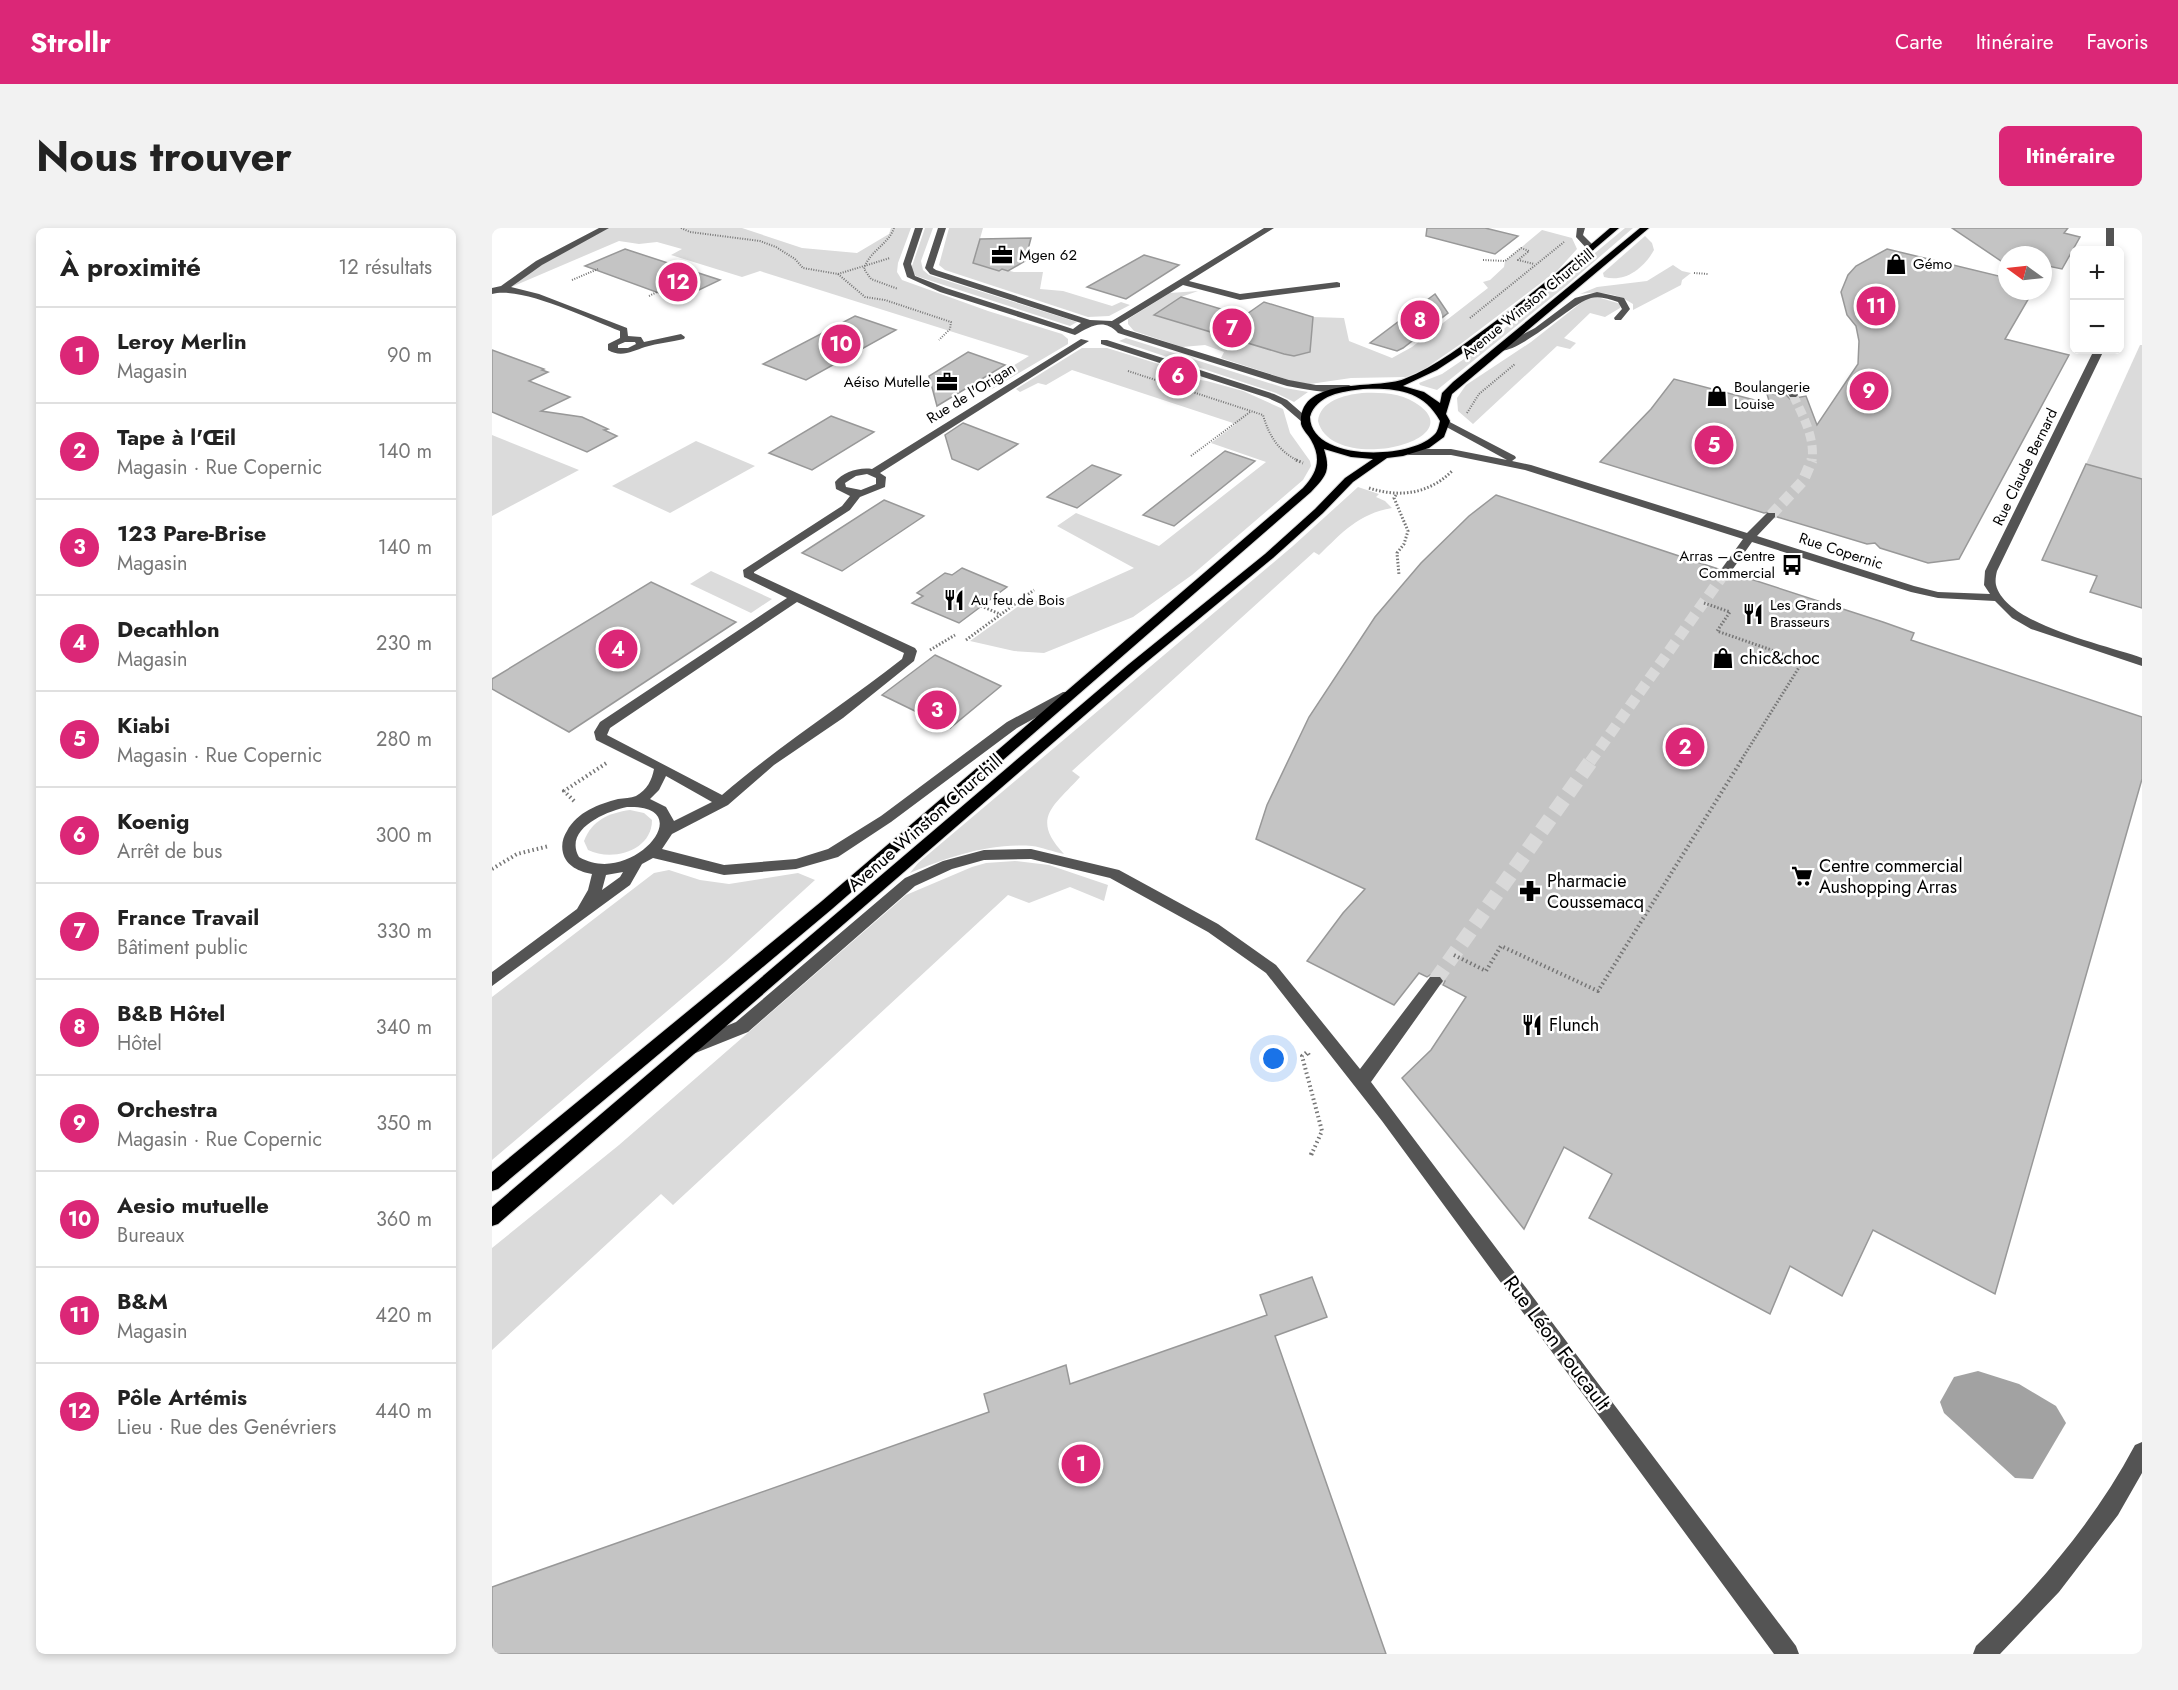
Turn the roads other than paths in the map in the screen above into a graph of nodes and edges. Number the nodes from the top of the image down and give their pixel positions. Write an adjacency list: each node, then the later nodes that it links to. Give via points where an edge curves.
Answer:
1 (606, 228): 13 (street, via 539,263)
2 (919, 228): 18 (street, via 909,256 910,278)
3 (942, 228): 16 (street, via 930,262 933,272)
4 (1270, 228): 11 (street)
5 (1615, 228): 10 (main road, Avenue Winston Churchill)
6 (1645, 228): 24 (main road, Avenue Winston Churchill)
7 (2110, 228): 9 (street)
8 (1580, 232): 10 (street)
9 (2110, 246)
10 (1591, 248): 26 (main road, Avenue Winston Churchill, via 1439,367)
11 (1181, 282): 12 (street, via 1240,297); 17 (street)
12 (1337, 285)
13 (504, 288): 14 (street); 20 (street, via 607,322 624,330)
14 (492, 291)
15 (1618, 318): 24 (street, via 1626,309 1621,300 1603,295 1582,296 1537,331)
16 (1090, 323): 17 (street); 18 (street)
17 (1117, 327): 22 (street, via 1116,337); 27 (street, via 1287,383)
18 (1075, 332): 21 (street)
19 (681, 337): 23 (street)
20 (624, 339): 23 (street, via 638,339); 23 (street, via 613,344 613,350 629,351)
21 (1084, 341): 22 (street); 34 (street, Rue de l'Origan)
22 (1104, 342): 29 (street, via 1271,396)
23 (641, 345)
24 (1500, 348): 28 (main road, Avenue Winston Churchill, via 1451,389 1445,399)
25 (2097, 354): 40 (street, Rue Claude Bernard, via 1991,571 1990,585)
26 (1391, 387): 27 (main road); 28 (main road, via 1423,396 1435,404)
27 (1349, 388): 29 (main road, via 1317,400)
28 (1443, 417): 31 (main road, Avenue Winston Churchill, via 1438,437); 33 (street)
29 (1305, 420): 30 (main road)
30 (1316, 439): 32 (main road, via 1346,453); 42 (main road, Avenue Winston Churchill, via 1323,470 1306,490)
31 (1409, 452): 32 (main road, Avenue Winston Churchill); 33 (street, via 1462,454)
32 (1383, 457): 53 (main road, Avenue Winston Churchill, via 1350,480 1282,544)
33 (1527, 467): 37 (street, Rue Copernic)
34 (874, 472): 35 (street, via 882,477 880,485); 35 (street, Rue de l'Origan, via 854,473 840,482 842,489)
35 (857, 494): 39 (street, via 846,508 749,570 748,575)
36 (1771, 516): 37 (street)
37 (1749, 538): 38 (street); 40 (street, Rue Copernic, via 1924,593)
38 (1726, 572)
39 (795, 598): 43 (street, via 600,732 601,737); 45 (street, via 911,651 908,661 769,762)
40 (1998, 598): 41 (street, via 2043,630)
41 (2142, 662)
42 (1078, 690): 47 (street, via 1012,725 921,794 833,853 796,864 724,870); 55 (main road, Avenue Winston Churchill)
43 (661, 767): 44 (street, via 652,792); 45 (street)
44 (638, 801): 46 (street, via 662,810); 49 (street, via 603,808 572,832 569,853 575,862)
45 (723, 802): 46 (street)
46 (668, 830): 47 (street)
47 (651, 852): 48 (street)
48 (637, 861): 49 (street); 50 (street, via 625,881)
49 (600, 870): 50 (street, via 595,890)
50 (579, 916): 51 (street)
51 (492, 981)
52 (1435, 981): 54 (street)
53 (693, 1047): 54 (street, Rue Léon Foucault, via 742,1027 910,882 984,855 1031,854 1114,874 1247,949 1271,969); 56 (main road, Avenue Winston Churchill)
54 (1362, 1083): 58 (street, Rue Léon Foucault)
55 (492, 1183)
56 (492, 1218)
57 (2142, 1452): 59 (street, via 2089,1539)
58 (1788, 1654)
59 (1984, 1654)

